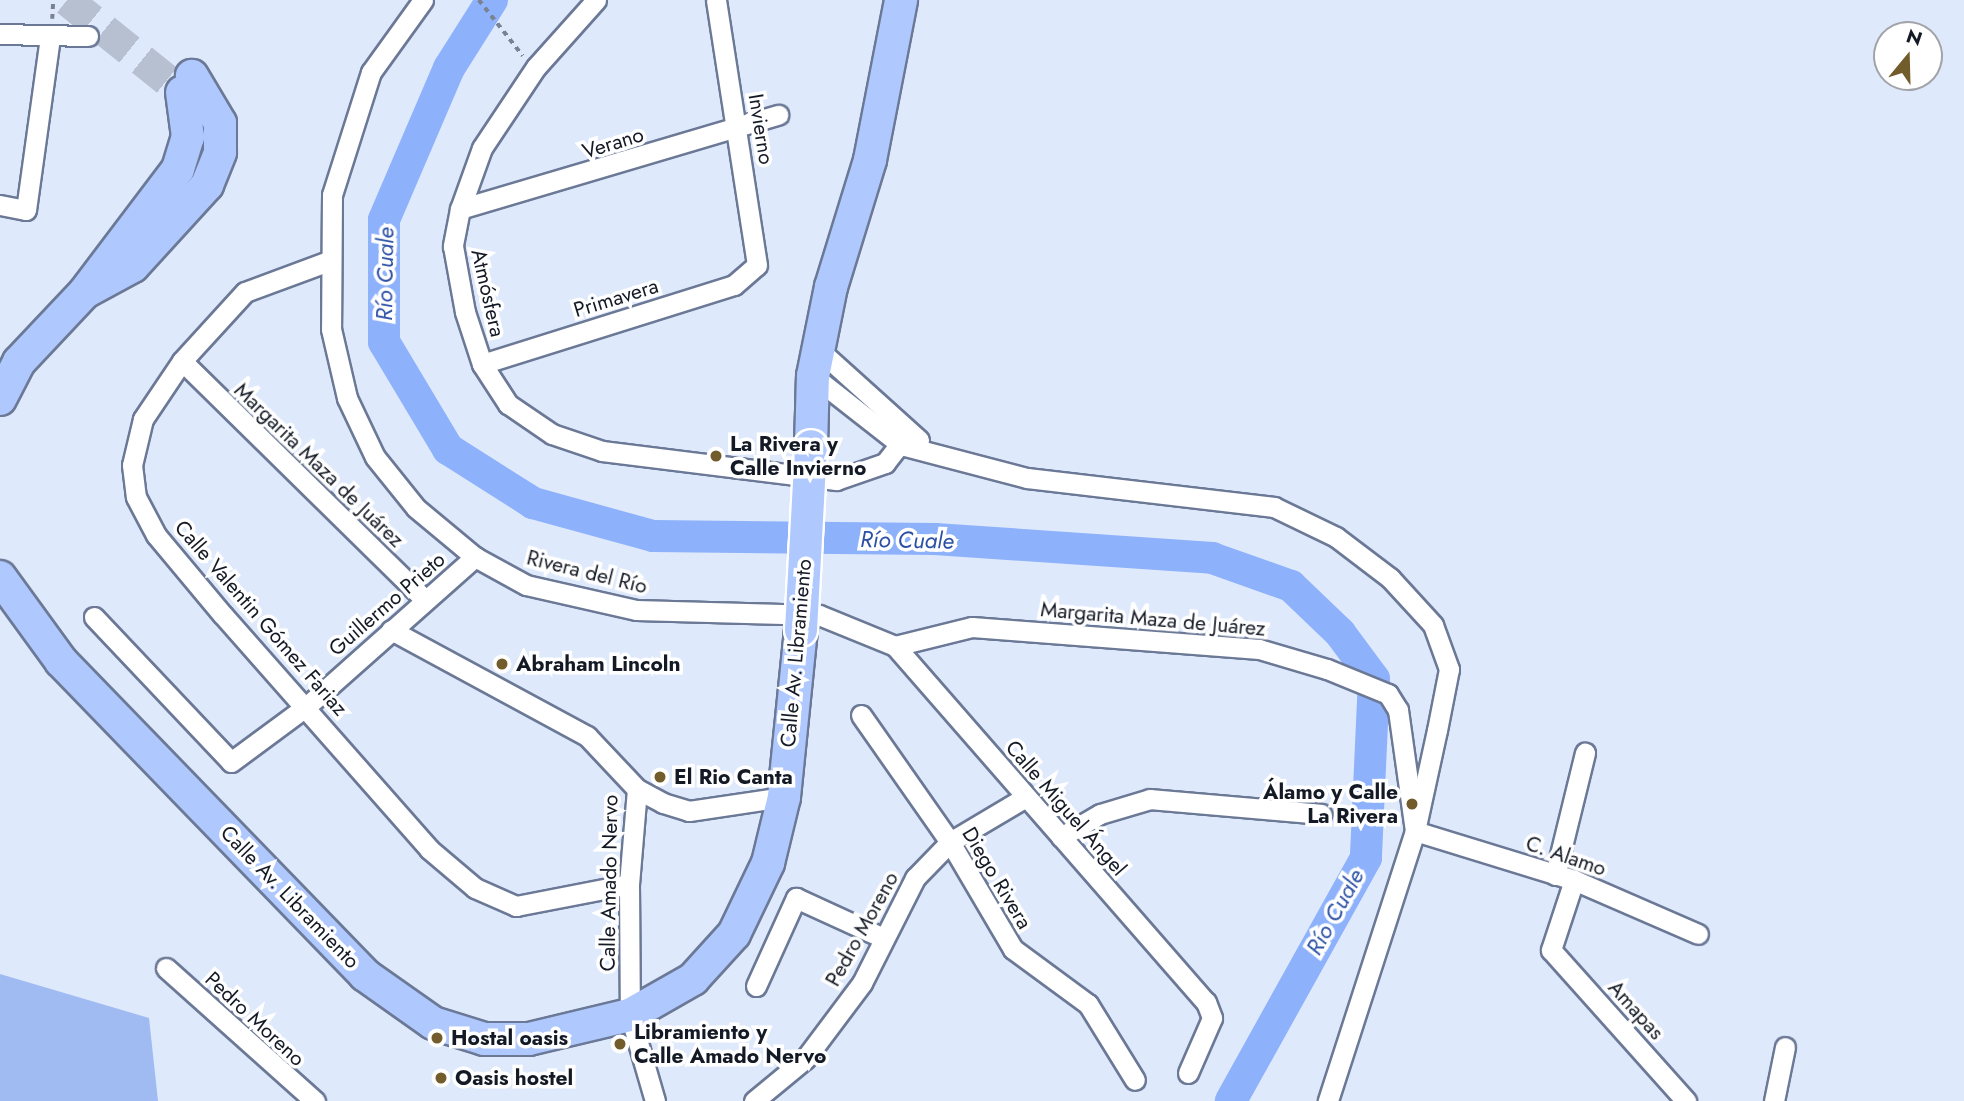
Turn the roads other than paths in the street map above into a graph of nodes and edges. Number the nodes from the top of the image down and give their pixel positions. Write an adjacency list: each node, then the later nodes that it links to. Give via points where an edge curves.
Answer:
1 (423, 0): 13 (street, Rivera del Río, via 371,72 352,121 332,195)
2 (716, 0): 10 (street, Invierno)
3 (901, 0): 16 (main road, Calle Av. Libramiento, via 870,160)
4 (600, 2): 12 (street, Atmósfera, via 536,66 490,136)
5 (0, 34): 7 (street)
6 (88, 36): 7 (street)
7 (50, 37): 11 (street, via 26,210)
8 (187, 84): 18 (main road, via 188,137 178,169 85,292 19,362)
9 (778, 116): 10 (street, Verano)
10 (740, 129): 12 (street, Verano); 14 (street, Invierno)
11 (0, 205)
12 (460, 209): 17 (street, Atmósfera, via 453,246)
13 (326, 262): 15 (street, Calle Valentin Gómez Fariaz, via 245,292); 20 (street, Rivera del Río, via 331,329 347,398 376,457 416,508)
14 (757, 265): 17 (street, Primavera, via 734,285)
15 (181, 361): 22 (street, Margarita Maza de Juárez); 27 (street, Calle Valentin Gómez Fariaz, via 144,419 132,465 136,497 156,535)
16 (816, 363): 19 (street); 19 (street); 24 (main road, Calle Av. Libramiento, bridge)
17 (482, 364): 19 (street, Atmósfera, via 508,404 552,434 602,451 836,480 862,476)
18 (0, 399)
19 (905, 438): 34 (street, via 930,450 1027,478 1273,507 1336,537 1390,578 1433,625 1449,669)
20 (475, 557): 22 (street, Guillermo Prieto); 24 (street, Rivera del Río, via 526,585 636,610)
21 (0, 577): 43 (main road, Calle Av. Libramiento, via 61,661 365,975 433,1023 484,1039 530,1039)
22 (425, 600): 25 (street, Guillermo Prieto)
23 (94, 617): 27 (street, Guillermo Prieto, via 231,762)
24 (810, 622): 26 (street, Calle Miguel Ángel); 31 (main road, Calle Av. Libramiento)
25 (391, 630): 27 (street, Guillermo Prieto); 30 (street, Calle Amado Nervo, via 587,736)
26 (895, 646): 32 (street, Calle Miguel Ángel); 34 (street, Margarita Maza de Juárez, via 972,627 1259,649 1327,669 1388,694 1398,710)
27 (307, 706): 38 (street, Calle Valentin Gómez Fariaz, via 429,849 475,888 516,906)
28 (861, 715): 36 (street, Diego Rivera)
29 (1585, 753): 37 (street)
30 (637, 789): 31 (street, via 690,811); 38 (street, Calle Amado Nervo)
31 (784, 797): 43 (main road, Calle Av. Libramiento, via 768,863 734,934 693,979)
32 (1024, 798): 35 (street, Calle Miguel Ángel); 36 (street, Pedro Moreno)
33 (1321, 814): 35 (street, via 1150,799 1100,814)
34 (1415, 831): 37 (street, C. Alamo); 47 (street)
35 (1061, 837): 45 (street, Calle Miguel Ángel, via 1206,1002 1212,1018)
36 (950, 842): 40 (street, Pedro Moreno, via 915,878); 46 (street, Diego Rivera, via 1013,949 1088,1004)
37 (1565, 878): 39 (street, C. Alamo); 51 (street, Amapas, via 1551,950)
38 (629, 884): 43 (street, Calle Amado Nervo)
39 (1698, 934)
40 (881, 937): 42 (street, via 796,898); 50 (street, Pedro Moreno, via 862,983 805,1059)
41 (166, 968): 48 (street, Pedro Moreno)
42 (756, 986)
43 (630, 1016): 49 (street, Calle Amado Nervo)
44 (1786, 1047): 52 (street)
45 (1188, 1073)
46 (1135, 1080)
47 (1332, 1099)
48 (315, 1101)
49 (654, 1101)
50 (754, 1101)
51 (1686, 1101)
52 (1774, 1101)

